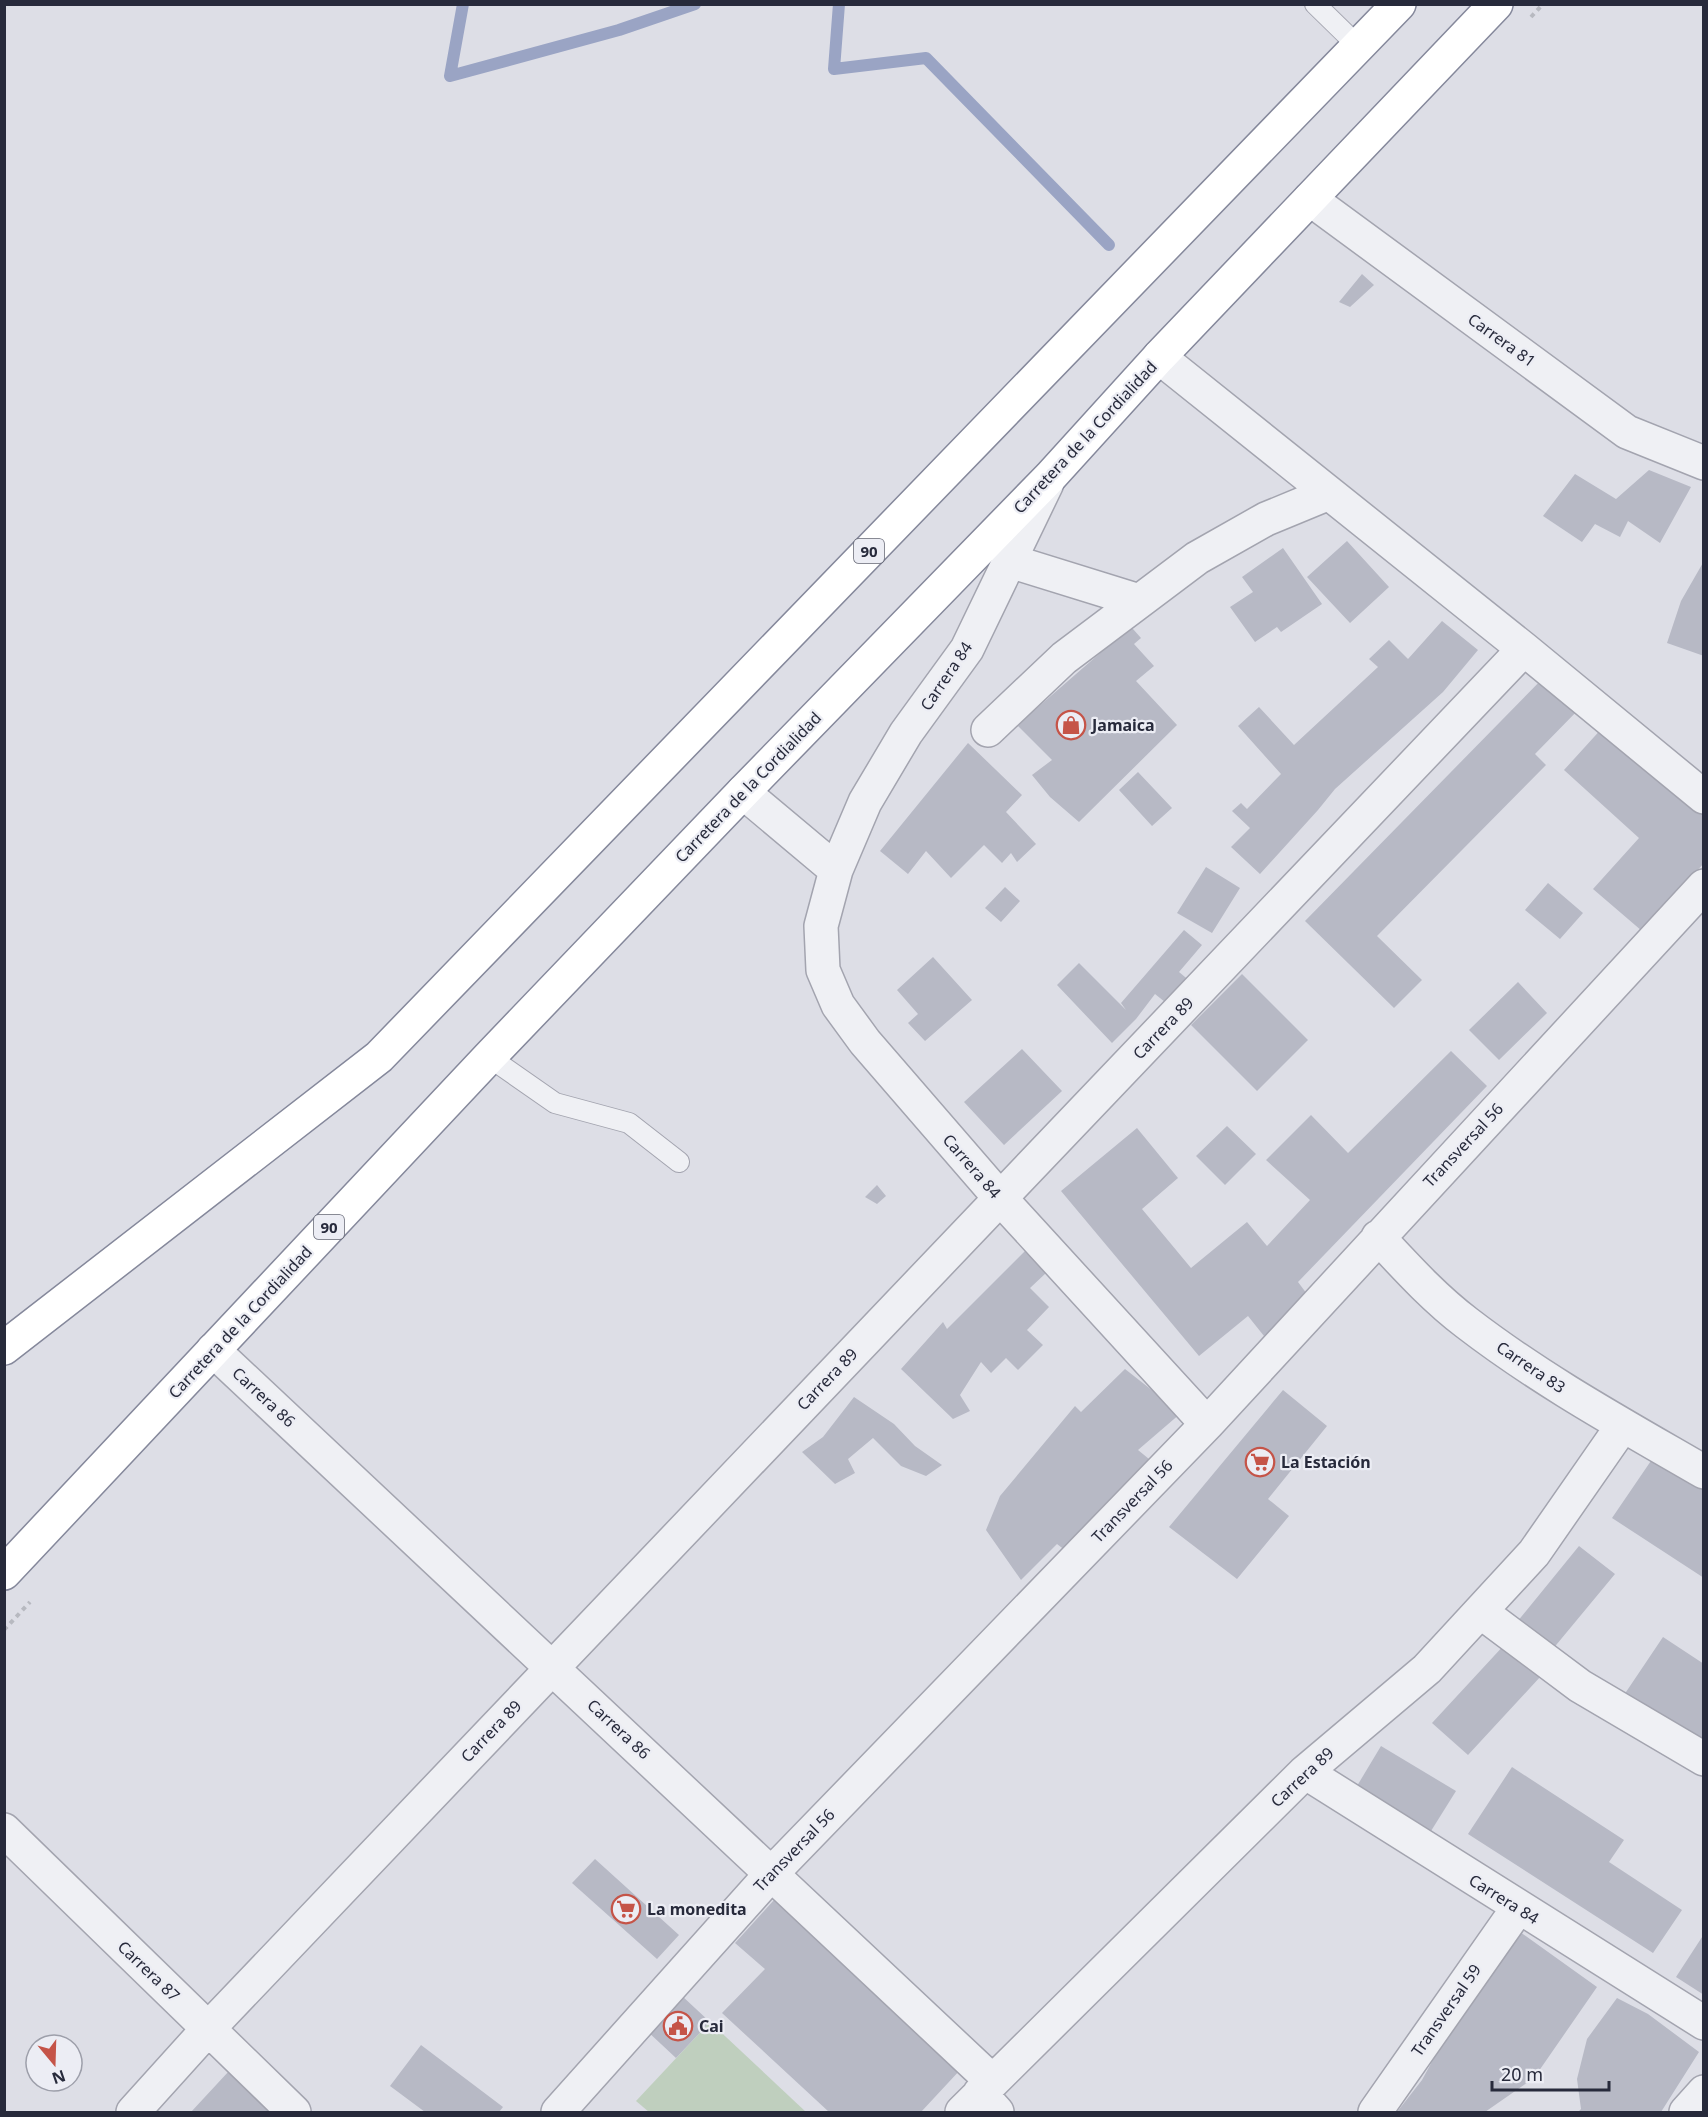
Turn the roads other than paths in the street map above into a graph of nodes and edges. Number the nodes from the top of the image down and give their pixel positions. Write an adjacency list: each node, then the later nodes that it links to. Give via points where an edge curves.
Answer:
1 (1315, 4): 4 (lane)
2 (1399, 4): 4 (highway, 90)
3 (1496, 4): 5 (highway, Carretera de la Cordialidad / 90)
4 (1358, 46): 22 (highway, 90, via 379,1057)
5 (1310, 199): 6 (highway, Carretera de la Cordialidad / 90); 7 (street, Carrera 81, via 1626,432)
6 (1159, 357): 8 (highway, Carretera de la Cordialidad / 90); 9 (street)
7 (1704, 464)
8 (1050, 477): 10 (street, Carrera 84); 14 (highway, Carretera de la Cordialidad / 90)
9 (1329, 493): 11 (street, via 1266,519 1197,558); 12 (street)
10 (1010, 561): 11 (street); 16 (street, Carrera 84, via 967,649 906,733 865,802)
11 (1139, 601): 13 (street, via 1064,658)
12 (1524, 649): 15 (street); 20 (street, Carrera 89)
13 (988, 730)
14 (743, 792): 16 (street); 18 (highway, Carretera de la Cordialidad / 90)
15 (1704, 797)
16 (836, 870): 20 (street, Carrera 84, via 821,926 823,970 838,1005 865,1042)
17 (1704, 886): 21 (street, Transversal 56)
18 (489, 1057): 19 (lane, via 555,1103 629,1123); 23 (highway, Carretera de la Cordialidad / 90)
19 (679, 1162)
20 (1000, 1198): 24 (street, Carrera 84); 29 (street, Carrera 89)
21 (1378, 1236): 24 (street, Transversal 56); 25 (street, Carrera 83, via 1465,1322 1554,1384)
22 (4, 1348)
23 (213, 1350): 27 (highway, Carretera de la Cordialidad / 90); 29 (street, Carrera 86)
24 (1207, 1424): 33 (street, Transversal 56)
25 (1623, 1425): 26 (street, Carrera 83); 28 (street, Carrera 89, via 1534,1553)
26 (1704, 1472)
27 (4, 1573)
28 (1481, 1612): 30 (street, via 1580,1686); 31 (street, Carrera 89, via 1427,1669)
29 (552, 1667): 33 (street, Carrera 86); 36 (street, Carrera 89)
30 (1704, 1759)
31 (1305, 1772): 34 (street, Carrera 84); 38 (street, Carrera 89)
32 (4, 1830): 36 (street, Carrera 87)
33 (772, 1872): 38 (street, Carrera 86); 41 (street, Transversal 56)
34 (1518, 1908): 35 (street, Carrera 84); 42 (street, Transversal 59)
35 (1704, 2024)
36 (208, 2029): 39 (street, Carrera 89); 40 (street, Carrera 87)
37 (1704, 2092): 43 (street)
38 (983, 2100)
39 (134, 2112)
40 (294, 2112)
41 (558, 2112)
42 (1375, 2112)
43 (1686, 2112)

